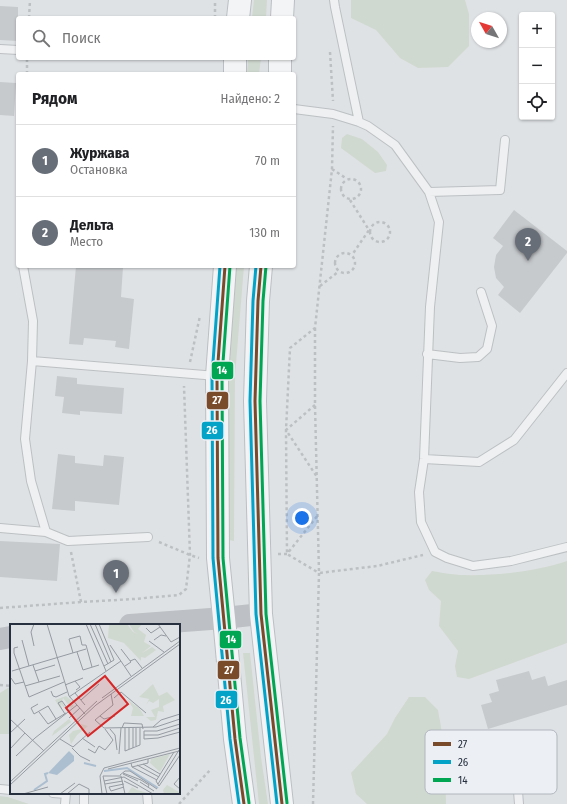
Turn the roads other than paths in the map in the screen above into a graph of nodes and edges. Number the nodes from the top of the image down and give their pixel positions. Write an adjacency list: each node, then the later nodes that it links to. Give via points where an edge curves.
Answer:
1 (240, 0): 4 (main road)
2 (283, 0): 5 (main road)
3 (334, 0): 13 (lane)
4 (238, 16)
5 (282, 16)
6 (0, 49): 7 (lane)
7 (16, 50)
8 (235, 60): 10 (main road)
9 (280, 60): 11 (main road)
10 (235, 72)
11 (280, 72)
12 (296, 109): 13 (lane, via 333,114)
13 (359, 122): 15 (lane, via 395,145)
14 (505, 140): 15 (lane, via 500,190)
15 (429, 192): 20 (lane, via 439,222)
16 (23, 268): 21 (lane, via 33,322)
17 (225, 268): 23 (main road)
18 (261, 268): 29 (main road, via 255,401)
19 (481, 292): 20 (lane, via 492,326 487,349 478,357 460,358)
20 (427, 354): 24 (lane)
21 (32, 361): 23 (lane); 26 (lane, via 25,439 31,481)
22 (567, 374): 24 (lane, via 514,440 479,462)
23 (217, 376): 30 (main road, via 217,545)
24 (424, 459): 28 (lane, via 419,492 421,522 435,552 473,566 511,561)
25 (0, 528): 26 (lane)
26 (46, 532): 27 (lane, via 68,541)
27 (148, 537)
28 (567, 547)
29 (261, 614): 30 (street); 42 (main road)
30 (224, 618): 31 (street); 41 (main road)
31 (146, 624)
32 (10, 637): 33 (street)
33 (0, 639)
34 (0, 789): 35 (lane)
35 (10, 790)
36 (66, 794): 39 (lane)
37 (147, 794): 40 (lane)
38 (518, 794): 43 (lane)
39 (65, 804)
40 (148, 804)
41 (244, 804)
42 (282, 804)
43 (519, 804)

